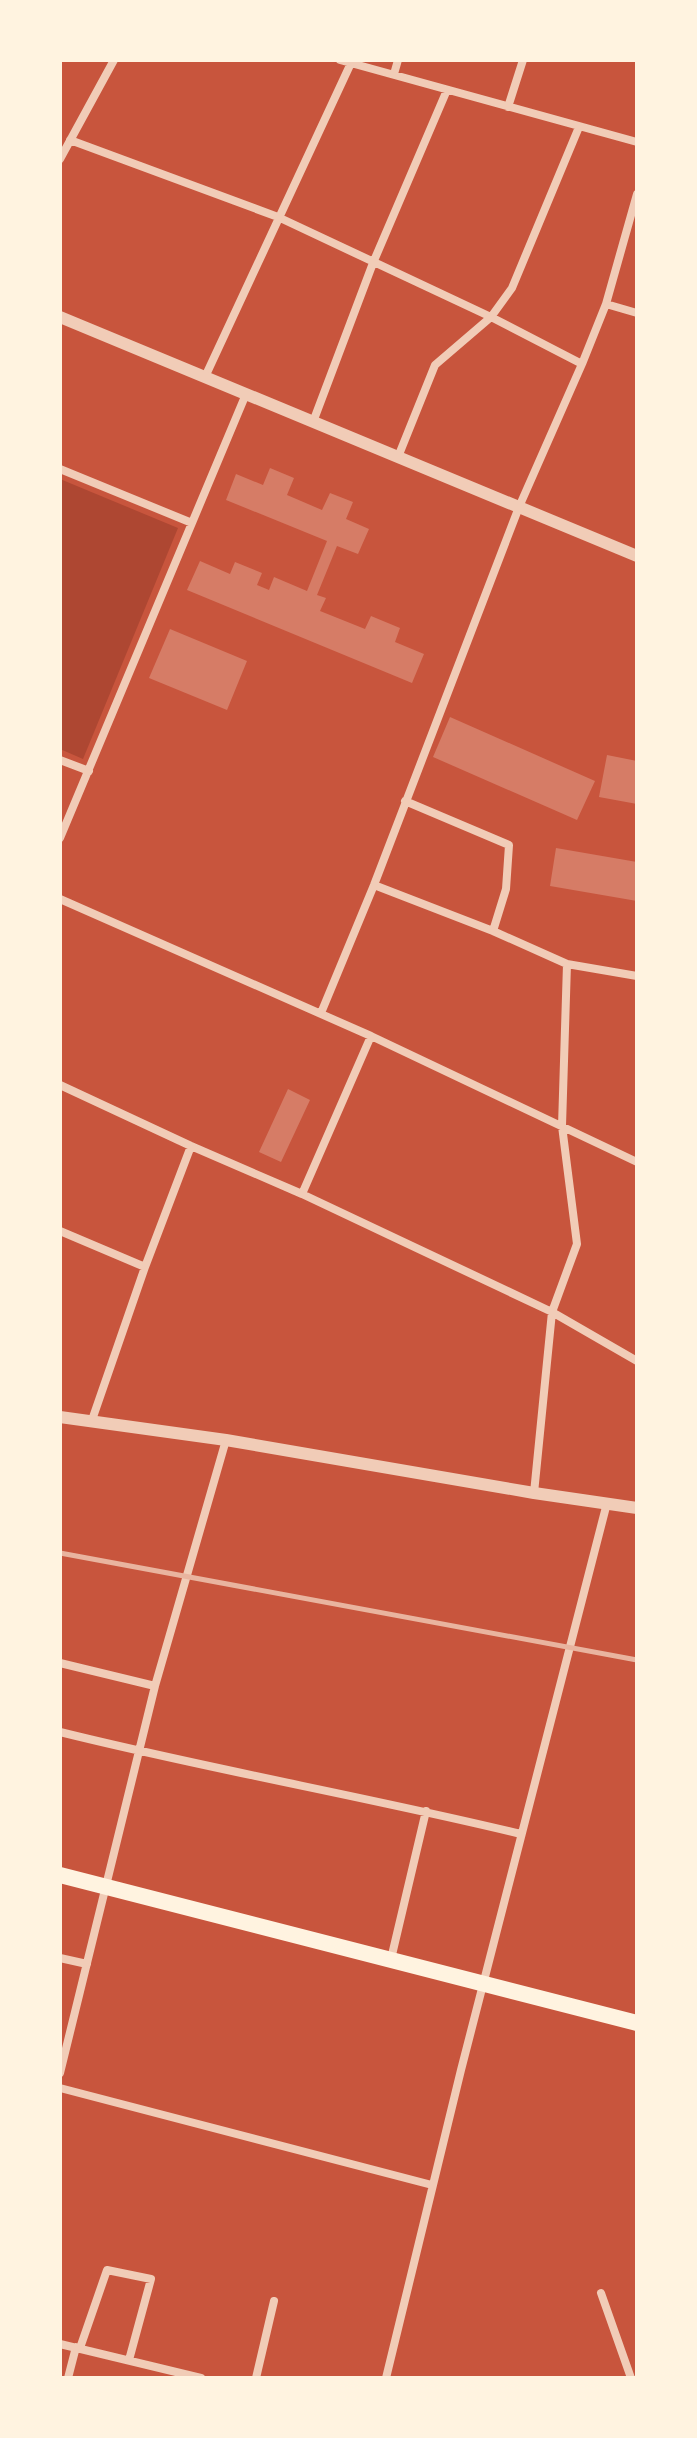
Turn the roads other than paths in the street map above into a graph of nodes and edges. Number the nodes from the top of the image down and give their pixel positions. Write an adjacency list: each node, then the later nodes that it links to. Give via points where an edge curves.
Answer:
1 (114, 60): 10 (street)
2 (340, 60): 5 (street)
3 (398, 60): 6 (street)
4 (523, 60): 8 (street)
5 (351, 63): 6 (street); 14 (street)
6 (394, 74): 7 (street)
7 (447, 90): 8 (street); 15 (street)
8 (508, 107): 9 (street)
9 (579, 127): 11 (street); 19 (street, via 512,288)
10 (70, 140): 12 (street); 14 (street)
11 (637, 142)
12 (60, 159)
13 (637, 194): 16 (street)
14 (278, 217): 15 (street); 21 (street)
15 (373, 263): 19 (street); 23 (street)
16 (606, 304): 17 (street); 20 (street)
17 (637, 313)
18 (60, 317): 21 (street)
19 (491, 317): 20 (street); 24 (street, via 435,365)
20 (582, 364): 26 (street)
21 (205, 377): 22 (street)
22 (246, 394): 23 (street); 27 (street)
23 (313, 422): 24 (street)
24 (398, 457): 26 (street)
25 (60, 469): 27 (street)
26 (519, 507): 28 (street); 31 (street)
27 (192, 523): 30 (street)
28 (637, 555)
29 (60, 760): 30 (street)
30 (89, 771): 32 (street)
31 (405, 801): 33 (street); 35 (street, via 509,845 506,889)
32 (60, 838)
33 (374, 885): 35 (street); 38 (street)
34 (60, 899): 38 (street)
35 (493, 931): 36 (street)
36 (567, 964): 37 (street); 41 (street)
37 (637, 976)
38 (321, 1013): 39 (street)
39 (371, 1036): 41 (street); 44 (street)
40 (60, 1085): 42 (street)
41 (562, 1126): 43 (street); 47 (street, via 577,1244)
42 (191, 1146): 44 (street); 46 (street)
43 (637, 1162)
44 (302, 1194): 47 (street)
45 (60, 1231): 46 (street)
46 (145, 1267): 50 (street)
47 (552, 1312): 48 (street); 52 (street)
48 (637, 1361)
49 (60, 1417): 50 (street)
50 (92, 1420): 51 (street)
51 (226, 1440): 52 (street); 56 (street)
52 (534, 1493): 53 (street)
53 (607, 1503): 54 (street); 60 (street)
54 (637, 1508)
55 (60, 1663): 56 (street)
56 (155, 1686): 58 (street)
57 (60, 1732): 58 (street)
58 (139, 1752): 59 (street); 62 (street)
59 (426, 1811): 60 (street); 64 (street)
60 (521, 1834): 66 (street)
61 (60, 1875): 62 (main road)
62 (106, 1886): 64 (main road); 65 (street)
63 (60, 1958): 65 (street)
64 (391, 1959): 66 (main road)
65 (87, 1964): 68 (street)
66 (484, 1983): 67 (main road); 70 (street)
67 (637, 2023)
68 (60, 2073)
69 (60, 2088): 70 (street)
70 (432, 2185): 79 (street)
71 (601, 2293): 80 (street)
72 (274, 2301): 78 (street)
73 (60, 2344): 74 (street)
74 (78, 2348): 75 (street); 75 (street, via 107,2270 151,2279); 76 (street)
75 (129, 2360): 77 (street)
76 (68, 2378)
77 (201, 2378)
78 (256, 2378)
79 (386, 2378)
80 (631, 2378)

